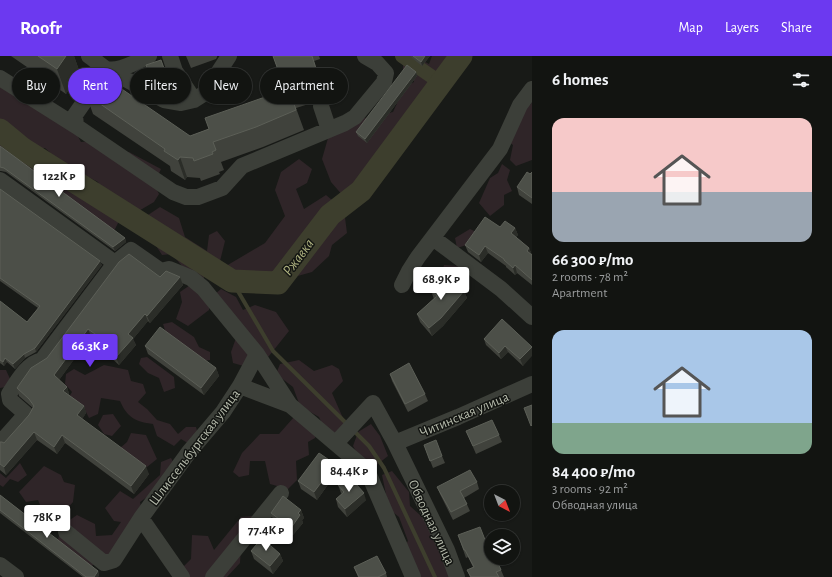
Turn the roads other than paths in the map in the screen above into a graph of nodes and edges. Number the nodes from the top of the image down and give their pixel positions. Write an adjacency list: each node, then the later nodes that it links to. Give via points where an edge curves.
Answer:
1 (89, 56): 6 (street)
2 (149, 56): 7 (street)
3 (170, 56): 11 (street)
4 (230, 56): 11 (street, via 205,93)
5 (365, 56): 15 (street, via 377,63 386,73 384,82 355,117)
6 (106, 68)
7 (122, 68)
8 (122, 77): 11 (street, via 164,100 181,103)
9 (0, 78): 14 (street)
10 (532, 89): 17 (street, via 520,105 500,149)
11 (194, 100)
12 (83, 104): 14 (street, via 75,115)
13 (321, 106): 15 (street)
14 (76, 126): 15 (street, via 173,192 186,197 198,197 222,188 242,166)
15 (329, 130)
16 (0, 180): 18 (street)
17 (433, 238): 19 (street, via 408,271); 20 (street, via 501,289)
18 (115, 263): 21 (street, via 131,250 161,271 169,269 191,278 203,288); 26 (street, via 42,360 36,361 20,377 9,394 10,400 26,414)
19 (402, 285)
20 (532, 317)
21 (257, 354): 23 (street, Шлиссельбургская улица); 24 (street)
22 (532, 384): 27 (street, Читинская улица)
23 (240, 386): 24 (street); 29 (street, Шлиссельбургская улица, via 223,412 189,452)
24 (290, 404): 25 (street)
25 (336, 439): 27 (street, Обводная улица, via 373,403); 35 (street, via 370,477)
26 (3, 440)
27 (396, 443): 36 (street, Обводная улица, via 447,550)
28 (281, 493): 34 (street)
29 (140, 518): 30 (street, Шлиссельбургская улица, via 114,560 104,563); 33 (street)
30 (66, 532)
31 (0, 566): 32 (street)
32 (16, 577)
33 (182, 577)
34 (213, 577)
35 (413, 577)
36 (457, 577)

